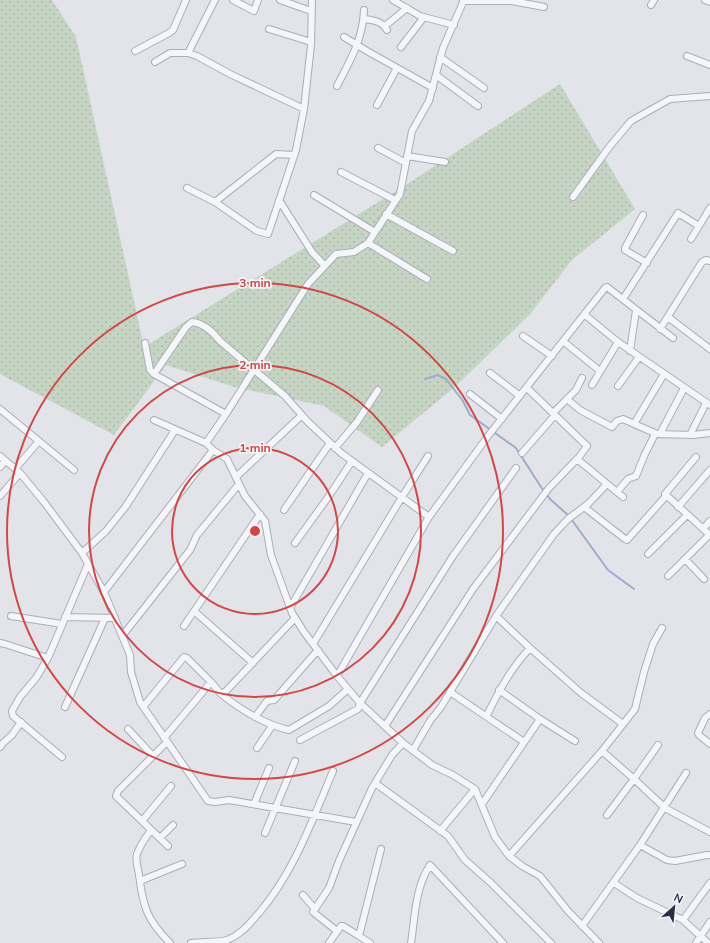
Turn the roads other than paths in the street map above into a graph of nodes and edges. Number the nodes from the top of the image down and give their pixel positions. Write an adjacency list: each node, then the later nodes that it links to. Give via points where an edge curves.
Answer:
1 (186, 0): 24 (street, via 173,30)
2 (215, 0): 25 (street)
3 (233, 0): 4 (street, via 254,11)
4 (258, 0)
5 (280, 0): 15 (street)
6 (312, 0): 15 (street)
7 (393, 0): 13 (street)
8 (409, 0): 13 (street)
9 (464, 0): 12 (street, via 512,1); 18 (street)
10 (705, 0): 11 (street)
11 (710, 2)
12 (544, 7)
13 (406, 8): 16 (street); 17 (street, via 386,28 374,20)
14 (364, 10): 17 (street)
15 (311, 11): 21 (street)
16 (424, 17): 18 (street); 23 (street)
17 (364, 19): 22 (street)
18 (454, 25): 27 (street)
19 (269, 29): 21 (street)
20 (344, 37): 22 (street)
21 (311, 42): 38 (street)
22 (358, 45): 30 (street); 32 (street)
23 (401, 47)
24 (136, 51)
25 (188, 53): 28 (street, via 170,53); 38 (street)
26 (687, 56): 29 (street)
27 (440, 57): 31 (street); 34 (street)
28 (155, 62)
29 (710, 65)
30 (397, 68): 33 (street); 36 (street)
31 (436, 75): 33 (street); 37 (street)
32 (336, 86)
33 (433, 88): 41 (street, via 429,101 412,131)
34 (484, 88)
35 (710, 96): 46 (street, via 670,99 630,121)
36 (377, 105)
37 (478, 106)
38 (304, 109): 40 (street)
39 (378, 148): 41 (street)
40 (294, 155): 47 (street); 49 (street, via 276,154)
41 (406, 159): 42 (street); 48 (street, via 400,194)
42 (445, 162)
43 (341, 172): 48 (street)
44 (187, 188): 49 (street)
45 (314, 195): 54 (street)
46 (573, 197)
47 (279, 200): 49 (street, via 268,234 257,231); 60 (street, via 312,252)
48 (395, 200): 51 (street)
49 (215, 202)
50 (710, 208): 53 (street)
51 (386, 214): 54 (street); 57 (street)
52 (643, 215): 59 (street, via 625,250)
53 (699, 226): 55 (street); 59 (street, via 678,213)
54 (375, 232): 56 (street)
55 (691, 239)
56 (368, 244): 60 (street, via 354,252 336,254); 61 (street)
57 (453, 251)
58 (710, 261): 65 (street, via 702,262)
59 (647, 262): 62 (street)
60 (325, 266): 76 (street, via 308,284)
61 (427, 279)
62 (623, 299): 63 (street); 64 (street, via 605,288)
63 (636, 310): 66 (street); 73 (street)
64 (585, 315): 69 (street); 70 (street)
65 (668, 317): 66 (street); 72 (street)
66 (660, 329): 68 (street)
67 (523, 336): 74 (street)
68 (673, 338)
69 (564, 342): 74 (street); 77 (street)
70 (618, 342): 73 (street); 77 (street)
71 (145, 343): 79 (street, via 150,370)
72 (710, 349)
73 (630, 351): 75 (street)
74 (552, 356): 84 (street)
75 (639, 357): 80 (street); 83 (street)
76 (253, 370): 79 (street, via 213,332 192,322); 92 (street); 94 (street, via 285,396)
77 (600, 371): 82 (street)
78 (490, 373): 88 (street)
79 (154, 374): 92 (street)
80 (664, 374): 85 (street); 97 (street)
81 (582, 378): 89 (street, via 576,390)
82 (592, 385)
83 (618, 386)
84 (527, 388): 88 (street); 93 (street)
85 (684, 388): 90 (street); 100 (street)
86 (378, 390): 105 (street, via 358,422)
87 (470, 394): 95 (street)
88 (520, 396): 95 (street)
89 (567, 399): 93 (street); 97 (street, via 580,410 612,427 622,419)
90 (708, 404): 101 (street)
91 (0, 409): 102 (street)
92 (226, 414): 103 (street)
93 (554, 414): 107 (street); 111 (street, via 587,446)
94 (302, 415): 104 (street); 120 (street)
95 (502, 419): 133 (street)
96 (154, 420): 98 (street)
97 (634, 424): 100 (street)
98 (175, 430): 103 (street); 138 (street, via 126,506)
99 (710, 433): 101 (street)
100 (658, 434): 101 (street); 123 (street, via 645,454 636,476 628,479)
101 (690, 435)
102 (39, 441): 116 (street); 118 (street)
103 (206, 443): 106 (street)
104 (330, 443): 105 (street); 130 (street)
105 (335, 448): 113 (street)
106 (213, 450): 120 (street, via 227,459); 144 (street)
107 (522, 453)
108 (0, 456): 112 (street)
109 (428, 456): 126 (street)
110 (696, 457): 125 (street, via 665,494)
111 (577, 459): 122 (street); 179 (street, via 543,495 473,589)
112 (5, 460): 114 (street); 118 (street)
113 (352, 461): 119 (street); 137 (street)
114 (0, 466)
115 (516, 468): 169 (street, via 453,556)
116 (74, 470)
117 (710, 470): 129 (street)
118 (18, 471): 124 (street); 138 (street)
119 (368, 473): 126 (street); 145 (street)
120 (236, 477): 121 (street)
121 (240, 484): 131 (street, via 245,496); 156 (street, via 197,535 190,550)
122 (607, 484): 123 (street); 128 (street)
123 (617, 492): 127 (street)
124 (0, 496)
125 (666, 496): 128 (street, via 627,540); 129 (street)
126 (402, 497): 133 (street); 158 (street)
127 (624, 497)
128 (584, 507): 148 (street, via 554,534)
129 (678, 507): 132 (street)
130 (284, 510)
131 (260, 514): 145 (street, via 266,521 271,555); 146 (street)
132 (687, 515): 135 (street); 139 (street)
133 (429, 517): 163 (street)
134 (710, 521): 135 (street)
135 (703, 529): 136 (street)
136 (710, 535): 140 (street)
137 (295, 543)
138 (82, 553): 141 (street)
139 (648, 554)
140 (685, 559): 142 (street); 143 (street)
141 (88, 564): 144 (street); 149 (street)
142 (668, 576)
143 (704, 579)
144 (104, 592): 151 (street)
145 (290, 608): 152 (street)
146 (194, 611): 154 (street); 162 (street)
147 (11, 616): 153 (street)
148 (496, 616): 159 (street); 167 (street)
149 (65, 617): 150 (street); 153 (street)
150 (104, 618): 151 (street); 170 (street)
151 (115, 618): 156 (street)
152 (295, 618): 158 (street); 162 (street)
153 (62, 624): 161 (street)
154 (184, 626)
155 (662, 628): 177 (street, via 653,644 635,709)
156 (123, 635): 171 (street, via 130,655 131,672 140,702)
157 (0, 643): 161 (street)
158 (313, 644): 160 (street)
159 (530, 648): 166 (street, via 517,662); 177 (street, via 581,693)
160 (318, 650): 163 (street); 174 (street, via 274,700 267,701)
161 (48, 658): 176 (street, via 12,710 13,716)
162 (253, 663): 168 (street, via 226,692)
163 (337, 676): 165 (street)
164 (211, 682): 168 (street); 171 (street, via 184,657); 181 (street)
165 (348, 689): 169 (street); 178 (street, via 329,706 289,730)
166 (499, 690): 173 (street); 175 (street)
167 (450, 692): 173 (street); 190 (street)
168 (221, 694): 174 (street)
169 (360, 703): 179 (street); 182 (street, via 358,709)
170 (65, 707)
171 (144, 707): 181 (street)
172 (710, 714): 186 (street, via 698,733)
173 (487, 715): 183 (street)
174 (255, 717): 178 (street)
175 (540, 719): 183 (street); 184 (street)
176 (21, 722): 188 (street); 193 (street)
177 (623, 724): 191 (street)
178 (272, 726): 189 (street)
179 (385, 726): 185 (street)
180 (128, 729): 192 (street)
181 (166, 740): 192 (street); 202 (street, via 208,801 229,800)
182 (300, 740)
183 (524, 742): 203 (street)
184 (575, 742)
185 (403, 743): 190 (street); 199 (street, via 392,755)
186 (710, 744)
187 (658, 745): 198 (street)
188 (0, 748)
189 (257, 748)
190 (413, 750): 201 (street)
191 (602, 751): 198 (street); 219 (street)
192 (153, 756): 208 (street, via 116,796)
193 (62, 757)
194 (294, 761): 204 (street)
195 (269, 768): 202 (street)
196 (333, 771): 206 (street)
197 (686, 773): 205 (street)
198 (634, 779): 205 (street); 207 (street)
199 (375, 783): 209 (street); 212 (street)
200 (171, 786): 208 (street)
201 (475, 789): 203 (street); 212 (street)
202 (254, 804): 204 (street)
203 (482, 804): 219 (street, via 495,837)
204 (276, 808): 206 (street); 214 (street)
205 (665, 808): 213 (street); 216 (street)
206 (314, 815): 209 (street); 235 (street, via 282,883 246,928 225,941)
207 (608, 815)
208 (142, 821): 211 (street)
209 (356, 822): 226 (street, via 329,888)
210 (173, 825): 215 (street)
211 (151, 830): 215 (street); 222 (street, via 136,856)
212 (440, 831): 240 (street, via 448,836 465,860)
213 (710, 832)
214 (265, 833)
215 (160, 838): 217 (street)
216 (640, 845): 220 (street, via 667,860); 223 (street)
217 (168, 846)
218 (381, 849): 231 (street)
219 (509, 856): 229 (street, via 540,876)
220 (710, 856)
221 (182, 864): 222 (street)
222 (140, 881): 234 (street, via 145,909 151,922)
223 (614, 883): 227 (street, via 637,898); 229 (street)
224 (710, 883): 227 (street)
225 (303, 895): 226 (street)
226 (315, 909): 230 (street, via 313,912)
227 (683, 920): 232 (street)
228 (710, 922): 232 (street)
229 (582, 926): 241 (street)
230 (337, 931): 231 (street, via 343,926); 236 (street)
231 (359, 936): 237 (street)
232 (701, 936): 242 (street); 243 (street)
233 (496, 940): 238 (street, via 430,866 418,896); 239 (street)
234 (170, 943)
235 (191, 943)
236 (329, 943)
237 (370, 943)
238 (411, 943)
239 (503, 943)
240 (551, 943)
241 (599, 943)
242 (696, 943)
243 (708, 943)

